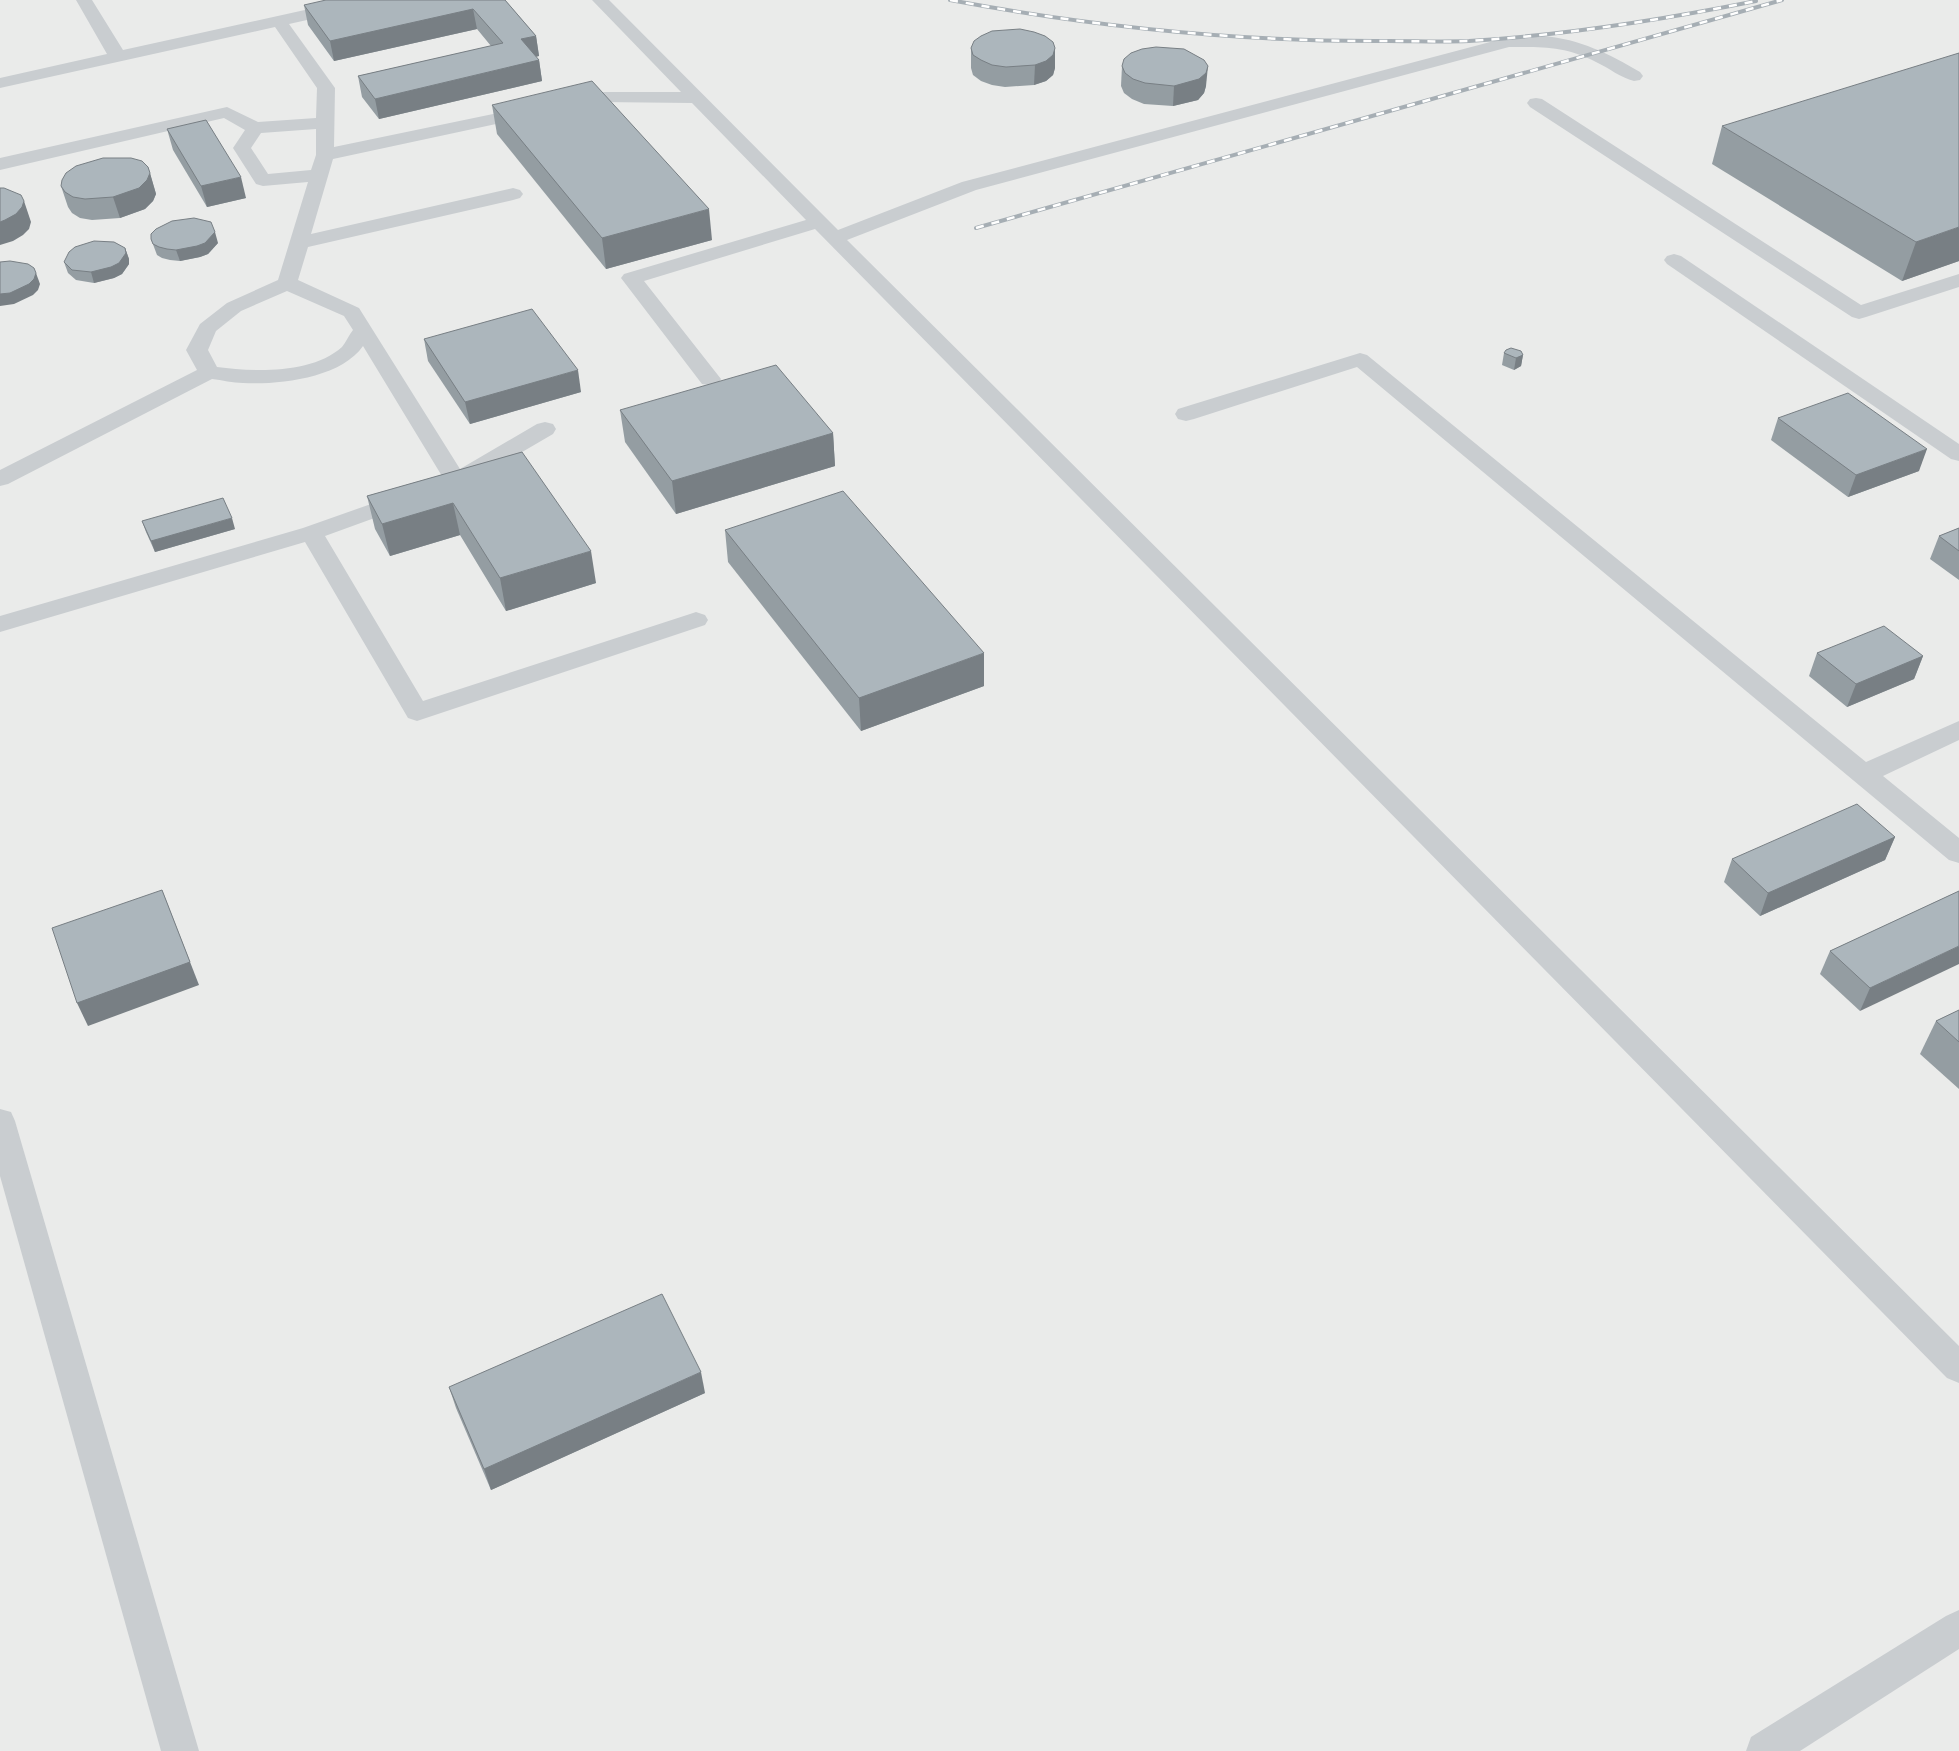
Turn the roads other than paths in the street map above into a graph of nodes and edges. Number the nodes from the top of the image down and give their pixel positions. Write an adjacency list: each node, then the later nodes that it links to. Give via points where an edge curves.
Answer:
1 (84, 0): 5 (lane)
2 (373, 0): 4 (lane)
3 (600, 0): 8 (lane)
4 (279, 21): 5 (lane); 10 (lane, via 326,88)
5 (118, 57): 7 (lane)
6 (1634, 76): 15 (lane, via 1583,49 1545,41 1509,42 969,186)
7 (0, 83)
8 (697, 98): 13 (lane, via 599,97); 15 (lane)
9 (1536, 103): 18 (lane, via 1859,313)
10 (325, 123): 11 (lane); 13 (lane)
11 (255, 128): 12 (lane, via 227,112); 13 (lane, via 242,148 264,180)
12 (0, 164)
13 (322, 165): 16 (lane)
14 (513, 194): 16 (lane)
15 (826, 230): 22 (lane, via 631,278); 35 (lane)
16 (299, 243): 19 (lane)
17 (1674, 260): 25 (lane)
18 (1959, 280)
19 (287, 283): 20 (lane, via 352,312); 21 (lane, via 234,307 207,328 197,350)
20 (364, 331): 21 (lane, via 349,351 322,367 283,375 243,377); 27 (lane)
21 (209, 372): 26 (lane)
22 (710, 379)
23 (1186, 414): 32 (lane, via 1360,359)
24 (545, 428): 27 (lane)
25 (1959, 454)
26 (0, 479)
27 (441, 487): 28 (lane)
28 (311, 533): 29 (lane, via 417,712); 30 (lane)
29 (696, 620)
30 (0, 624)
31 (1959, 730): 32 (lane)
32 (1864, 774): 33 (lane)
33 (1959, 853)
34 (0, 1121): 37 (lane)
35 (1959, 1368)
36 (1959, 1628): 38 (lane)
37 (180, 1751)
38 (1765, 1751)

